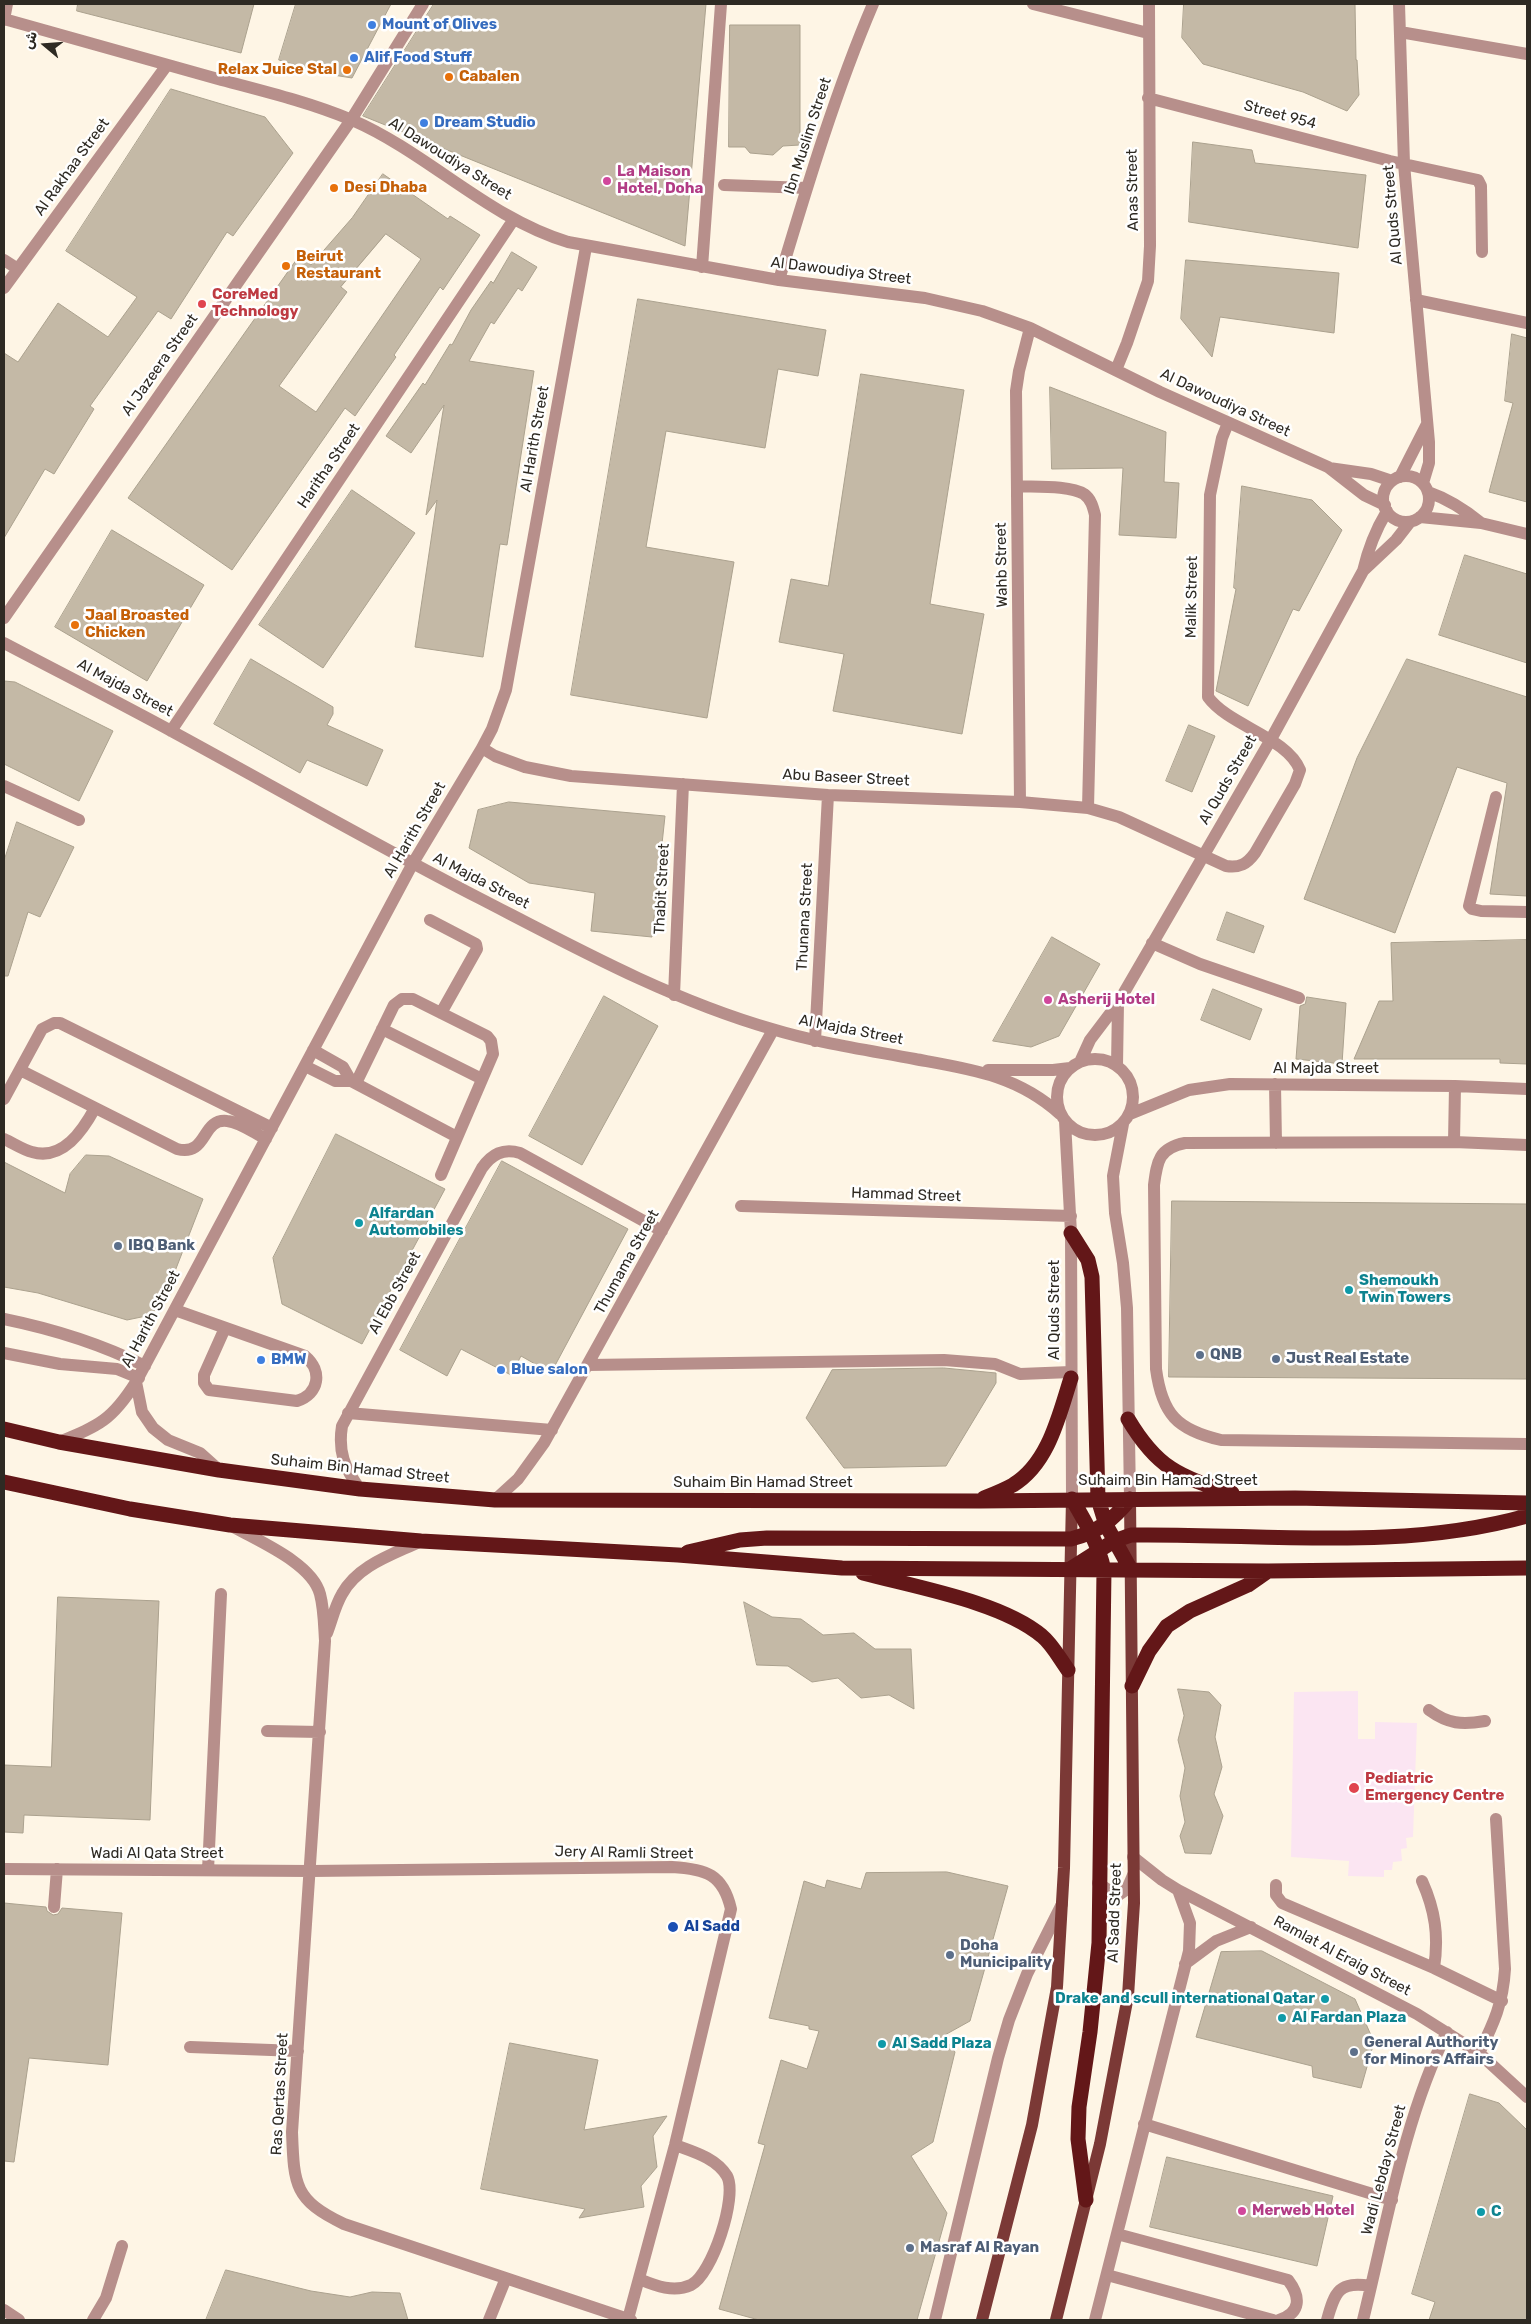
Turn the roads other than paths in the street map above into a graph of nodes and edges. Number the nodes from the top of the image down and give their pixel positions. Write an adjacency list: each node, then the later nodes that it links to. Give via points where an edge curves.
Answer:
1 (7, 4): 8 (street)
2 (423, 4): 14 (street, Al Jazeera Street)
3 (721, 4): 22 (street)
4 (872, 4): 17 (street, Ibn Muslim Street)
5 (1033, 4): 10 (street)
6 (1149, 4): 10 (street, Anas Street)
7 (1399, 4): 9 (street, Al Quds Street)
8 (4, 20): 12 (street, Al Dawoudiya Street)
9 (1400, 32): 11 (street); 15 (street, Al Quds Street)
10 (1148, 33): 13 (street, Anas Street)
11 (1527, 54)
12 (167, 64): 14 (street, Al Dawoudiya Street); 23 (street, Al Rakhaa Street)
13 (1148, 98): 15 (street, Street 954); 29 (street, Anas Street, via 1148,281)
14 (352, 120): 18 (street, Al Dawoudiya Street, via 402,145); 41 (street, Al Jazeera Street)
15 (1404, 164): 20 (street, Street 954, via 1478,180 1481,186); 26 (street, Al Quds Street)
16 (724, 185): 17 (street)
17 (807, 188): 24 (street, Ibn Muslim Street)
18 (514, 219): 19 (street, Al Dawoudiya Street, via 552,237); 43 (street, Haritha Street)
19 (586, 247): 22 (street, Al Dawoudiya Street); 45 (street, Al Harith Street, via 506,690)
20 (1482, 252)
21 (4, 260): 23 (street)
22 (702, 267): 24 (street, Al Dawoudiya Street)
23 (18, 270): 25 (street, Al Rakhaa Street)
24 (779, 280): 28 (street, Al Dawoudiya Street, via 925,298 982,311)
25 (4, 288)
26 (1416, 300): 27 (street); 31 (street, Al Quds Street)
27 (1527, 323)
28 (1030, 328): 29 (street, Al Dawoudiya Street); 34 (street, Wahb Street, via 1016,391)
29 (1116, 370): 30 (street, Al Dawoudiya Street)
30 (1228, 423): 32 (street, Al Dawoudiya Street); 44 (street, Malik Street, via 1210,495 1208,697 1219,709)
31 (1427, 424): 33 (street); 35 (street, Al Quds Street, via 1429,463)
32 (1328, 468): 33 (street, Al Dawoudiya Street); 36 (street, Al Dawoudiya Street)
33 (1396, 479): 35 (street, via 1412,476); 36 (street, via 1384,492)
34 (1017, 486): 50 (street, Wahb Street); 51 (street, via 1075,490 1091,502 1095,515)
35 (1425, 487): 37 (street, via 1428,506); 38 (street, via 1465,509)
36 (1386, 508): 37 (street, via 1397,520); 40 (street, Al Quds Street)
37 (1415, 520): 38 (street); 40 (street, Al Quds Street)
38 (1481, 523): 39 (street)
39 (1527, 534)
40 (1363, 570): 44 (street, Al Quds Street)
41 (4, 618)
42 (4, 643): 43 (street, Al Majda Street)
43 (171, 731): 54 (street, Al Majda Street)
44 (1270, 740): 53 (street, Al Quds Street); 53 (street, Abu Baseer Street, via 1293,758 1300,770 1295,784 1249,861 1232,867)
45 (482, 748): 46 (street, Abu Baseer Street, via 495,756 545,772); 54 (street, Al Harith Street)
46 (683, 784): 48 (street, Abu Baseer Street); 58 (street, Thabit Street)
47 (4, 786): 52 (street)
48 (828, 795): 50 (street, Abu Baseer Street); 64 (street, Thunana Street)
49 (1496, 797): 55 (street, via 1470,906 1481,912)
50 (1020, 802): 51 (street, Abu Baseer Street)
51 (1088, 808): 53 (street, Abu Baseer Street, via 1119,817)
52 (80, 820)
53 (1204, 856): 57 (street, Al Quds Street)
54 (413, 863): 58 (street, Al Majda Street, via 589,955); 65 (street, Al Harith Street)
55 (1527, 912)
56 (430, 920): 61 (street, via 476,944)
57 (1152, 943): 59 (street, via 1208,967); 60 (street, Al Quds Street)
58 (674, 995): 63 (street, Al Majda Street)
59 (1299, 998)
60 (1118, 1003): 66 (street, Al Quds Street); 68 (street, Al Quds Street)
61 (441, 1013): 62 (street, via 413,999 402,999 394,1006); 71 (street, via 491,1041 493,1054)
62 (382, 1029): 71 (street); 72 (street)
63 (773, 1030): 64 (street, Al Majda Street); 89 (street, Thumama Street)
64 (815, 1041): 70 (street, Al Majda Street)
65 (313, 1050): 67 (street, Al Harith Street); 72 (street, via 343,1067)
66 (1075, 1065): 68 (street, via 1103,1060); 70 (street, Al Majda Street, via 1053,1070); 78 (street, via 1064,1074 1058,1089 1056,1098)
67 (305, 1066): 72 (street, via 335,1081); 80 (street, Al Harith Street)
68 (1117, 1066): 79 (street, via 1131,1084 1133,1099)
69 (20, 1070): 76 (street); 77 (street); 80 (street, via 42,1029 60,1023)
70 (973, 1070): 78 (street, Al Majda Street, via 1003,1078 1029,1090)
71 (482, 1079): 81 (street)
72 (354, 1082): 81 (street)
73 (1275, 1084): 74 (street, Al Majda Street); 79 (street, Al Majda Street, via 1205,1086 1173,1095); 84 (street)
74 (1455, 1086): 75 (street, Al Majda Street); 83 (street)
75 (1527, 1089)
76 (4, 1099)
77 (95, 1108): 80 (street, via 182,1151 196,1147 211,1126 224,1120); 82 (street, via 80,1134 72,1142 53,1151 33,1153)
78 (1062, 1117): 79 (street, via 1077,1132 1093,1136 1109,1133); 88 (street, Al Quds Street)
79 (1126, 1119): 99 (street, via 1113,1176 1127,1308)
80 (269, 1133): 91 (street, Al Harith Street)
81 (457, 1136): 86 (street)
82 (4, 1139)
83 (1454, 1142): 84 (street); 85 (street)
84 (1276, 1143): 103 (street, via 1170,1146 1156,1167 1156,1369 1160,1395 1175,1419 1197,1434 1221,1440)
85 (1527, 1145)
86 (441, 1175)
87 (741, 1206): 88 (street, Hammad Street)
88 (1071, 1216): 90 (street, Al Quds Street)
89 (662, 1231): 95 (street, Thumama Street); 98 (street, Al Ebb Street, via 526,1156 512,1150 498,1153 482,1168)
90 (1072, 1233): 97 (street, Al Quds Street); 109 (highway, via 1088,1260 1092,1277)
91 (175, 1310): 93 (street); 96 (street, Al Harith Street)
92 (4, 1319): 96 (street, via 75,1336 111,1349)
93 (225, 1328): 93 (street, via 305,1356 317,1374 314,1389 304,1399 289,1401 209,1390 204,1383 204,1375)
94 (4, 1353): 96 (street)
95 (588, 1365): 97 (street, via 944,1360 995,1364 1020,1374); 101 (street, Thumama Street)
96 (140, 1375): 102 (street, Al Harith Street, via 107,1420); 104 (street, Al Harith Street, via 142,1412 153,1428 168,1440 200,1453)
97 (1071, 1375): 108 (street, Al Quds Street); 112 (highway, via 1054,1428 1037,1461 1013,1485)
98 (348, 1413): 101 (street); 106 (street, Al Ebb Street, via 340,1439 341,1452 344,1465)
99 (1128, 1419): 107 (highway, via 1150,1452 1164,1464 1195,1481); 110 (street)
100 (4, 1429): 102 (highway, Suhaim Bin Hamad Street)
101 (552, 1430): 111 (street, Thumama Street, via 528,1468)
102 (59, 1442): 104 (highway, Suhaim Bin Hamad Street)
103 (1527, 1444)
104 (219, 1470): 106 (highway, Suhaim Bin Hamad Street)
105 (4, 1482): 115 (highway, via 130,1509)
106 (360, 1488): 111 (highway, Suhaim Bin Hamad Street)
107 (1248, 1498): 110 (highway, Suhaim Bin Hamad Street); 113 (highway, Suhaim Bin Hamad Street)
108 (1072, 1499): 109 (highway, Suhaim Bin Hamad Street); 112 (highway, Suhaim Bin Hamad Street); 117 (highway); 119 (main road)
109 (1098, 1499): 110 (highway, Suhaim Bin Hamad Street); 116 (highway)
110 (1130, 1499): 116 (highway); 118 (main road, Al Sadd Street)
111 (495, 1500): 112 (highway, Suhaim Bin Hamad Street)
112 (980, 1501)
113 (1527, 1503)
114 (1527, 1516): 118 (highway, via 1459,1532 1400,1537)
115 (230, 1524): 121 (highway); 131 (street, Ras Qertas Street, via 310,1575 320,1594)
116 (1106, 1525): 117 (highway); 120 (highway)
117 (1092, 1533): 119 (highway); 122 (highway)
118 (1130, 1535): 120 (highway); 128 (main road, Al Sadd Street)
119 (1071, 1539): 123 (highway, via 767,1538 740,1540); 126 (main road)
120 (1114, 1541): 122 (highway); 128 (highway)
121 (421, 1542): 123 (highway); 131 (street, Ras Qertas Street, via 358,1574 341,1594)
122 (1099, 1550): 126 (highway); 127 (highway)
123 (678, 1555): 124 (highway)
124 (842, 1568): 126 (highway); 132 (highway, via 961,1598 1015,1618 1043,1636)
125 (1527, 1568): 129 (highway)
126 (1070, 1569): 127 (highway); 132 (main road)
127 (1104, 1570): 128 (highway); 146 (highway)
128 (1131, 1570): 129 (highway); 133 (main road, Al Sadd Street)
129 (1268, 1571): 133 (highway, via 1234,1593 1190,1611 1166,1626)
130 (222, 1594): 142 (street)
131 (325, 1641): 137 (street, Ras Qertas Street)
132 (1068, 1670): 149 (main road)
133 (1132, 1686): 139 (main road, Al Sadd Street)
134 (1429, 1710): 135 (street, via 1451,1722)
135 (1485, 1721)
136 (267, 1731): 137 (street)
137 (320, 1732): 143 (street, Ras Qertas Street)
138 (1496, 1819): 154 (street, via 1505,1969)
139 (1133, 1857): 144 (main road, Al Sadd Street); 148 (street, Ramlat Al Eraig Street)
140 (4, 1869): 141 (street, Wadi Al Qata Street)
141 (57, 1870): 142 (street, Wadi Al Qata Street); 150 (street)
142 (208, 1870): 143 (street, Wadi Al Qata Street)
143 (311, 1871): 157 (street, Ras Qertas Street); 161 (street, Jery Al Ramli Street, via 672,1867 707,1872 719,1881 727,1893 731,1909)
144 (1133, 1875): 146 (street, via 1127,1889 1117,1896); 162 (main road, Al Sadd Street, via 1128,1996 1108,2108)
145 (1422, 1881): 153 (street, via 1435,1914 1437,1950)
146 (1098, 1883): 162 (highway, via 1097,1960 1079,2107 1080,2162)
147 (1276, 1885): 153 (street, via 1276,1895 1282,1903)
148 (1178, 1890): 151 (street, Ramlat Al Eraig Street); 152 (street, via 1190,1923)
149 (1062, 1904): 175 (street, via 1027,1974 1009,2020); 176 (main road, via 1057,1987 1047,2054)
150 (54, 1907)
151 (1251, 1927): 152 (street, via 1216,1941); 155 (street, Ramlat Al Eraig Street)
152 (1185, 1964): 160 (street)
153 (1434, 1968): 154 (street)
154 (1502, 2001): 158 (street)
155 (1447, 2032): 158 (street, Ramlat Al Eraig Street); 163 (street, Wadi Lebday Street, via 1424,2085)
156 (190, 2048): 157 (street)
157 (298, 2052): 167 (street, Ras Qertas Street, via 293,2163 298,2188 308,2201 344,2224)
158 (1479, 2053): 159 (street, Ramlat Al Eraig Street)
159 (1527, 2098)
160 (1144, 2124): 163 (street); 164 (street)
161 (675, 2145): 168 (street, Jery Al Ramli Street); 168 (street, via 718,2164 727,2177 730,2187 722,2230 710,2263 703,2276 693,2284 670,2288)
162 (1086, 2200): 177 (main road, Al Sadd Street)
163 (1392, 2200): 169 (street, Wadi Lebday Street)
164 (1117, 2234): 166 (street); 180 (street, via 1288,2280 1296,2290 1297,2305 1289,2317)
165 (122, 2246): 172 (street, via 106,2298)
166 (1106, 2276): 178 (street); 179 (street)
167 (506, 2278): 173 (street); 174 (street, Ras Qertas Street)
168 (639, 2279): 174 (street, Jery Al Ramli Street)
169 (1371, 2286): 181 (street, via 1354,2284 1337,2292); 182 (street, Wadi Lebday Street)
170 (4, 2310): 171 (street)
171 (19, 2320)
172 (93, 2320)
173 (489, 2320)
174 (629, 2320)
175 (935, 2320)
176 (982, 2320)
177 (1056, 2320)
178 (1095, 2320)
179 (1273, 2320)
180 (1278, 2320)
181 (1327, 2320)
182 (1363, 2320)

